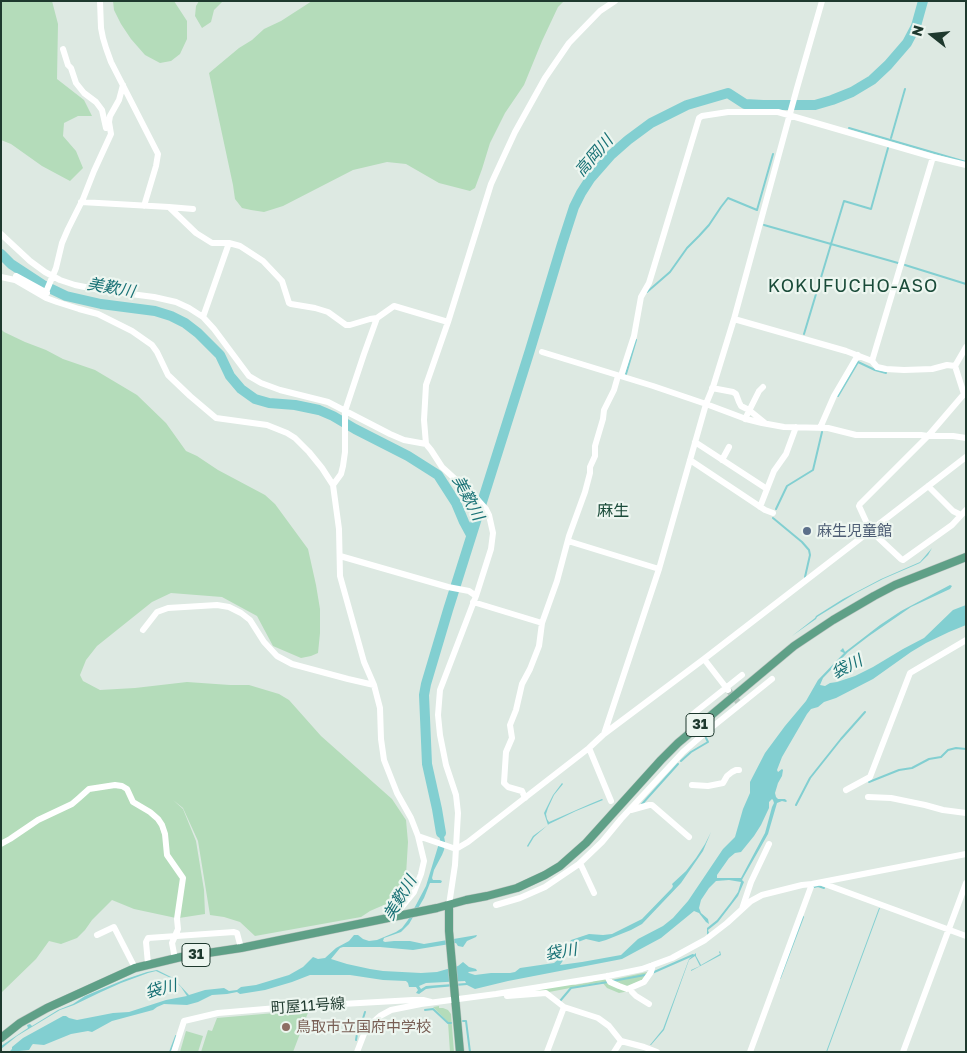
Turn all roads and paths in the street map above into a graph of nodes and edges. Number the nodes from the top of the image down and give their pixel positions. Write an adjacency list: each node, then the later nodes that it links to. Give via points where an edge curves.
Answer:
1 (100, 1): 5 (street, via 103,38)
2 (615, 1): 24 (street, via 600,11 569,43 515,132 491,184)
3 (822, 1): 6 (street)
4 (63, 49): 7 (street, via 76,83 102,110)
5 (123, 85): 7 (street, via 110,116); 11 (street, via 158,154)
6 (790, 113): 8 (street); 23 (street); 30 (street, via 728,112 699,118 649,284 641,297 634,336)
7 (108, 142): 10 (street)
8 (933, 157): 9 (street); 28 (street)
9 (966, 165)
10 (82, 202): 11 (street); 17 (street, via 62,243)
11 (144, 206): 12 (street)
12 (169, 207): 13 (street); 15 (street, via 196,233 212,243)
13 (194, 209)
14 (1, 234): 17 (street)
15 (228, 243): 21 (street); 22 (street, via 240,246 263,261 282,281 289,303 328,312 346,325)
16 (1, 277): 18 (street)
17 (52, 278): 19 (street); 21 (street, via 100,290 176,302)
18 (12, 279): 19 (street, via 15,276); 20 (street, via 46,298)
19 (46, 291): 20 (street)
20 (77, 309): 49 (street, via 98,314 152,345 168,375 216,418 267,425 295,438)
21 (203, 317): 36 (street, via 248,376)
22 (377, 318): 24 (street, via 394,306); 36 (street)
23 (734, 319): 27 (street); 32 (street)
24 (448, 322): 44 (street, via 426,385)
25 (966, 347): 29 (street)
26 (542, 352): 30 (street)
27 (858, 356): 28 (street); 40 (street, via 834,396)
28 (872, 361): 29 (street, via 877,367 895,370)
29 (955, 366): 33 (street)
30 (620, 376): 34 (street); 56 (street, via 604,410 595,456)
31 (763, 387): 35 (street)
32 (712, 388): 34 (street); 35 (street, via 733,392 741,406)
33 (965, 394): 41 (street)
34 (706, 404): 37 (street); 43 (street)
35 (749, 410): 37 (street); 38 (street)
36 (346, 411): 44 (street, via 404,440); 49 (street, via 343,466)
37 (745, 419): 38 (street)
38 (766, 424): 39 (street)
39 (796, 427): 40 (street); 51 (street)
40 (820, 428): 41 (street, via 856,435)
41 (928, 436): 42 (street); 55 (street, via 860,504)
42 (966, 438)
43 (695, 442): 47 (street); 48 (street)
44 (426, 444): 60 (street, via 442,467 477,499 489,515 493,533 491,549)
45 (729, 448): 48 (street)
46 (966, 457): 50 (street)
47 (690, 460): 52 (street); 59 (street)
48 (722, 460): 51 (street)
49 (333, 485): 57 (street, via 340,529)
50 (928, 486): 54 (street, via 953,511); 55 (street)
51 (767, 489): 52 (street)
52 (760, 507): 53 (street)
53 (773, 513)
54 (964, 513): 55 (street, via 903,560)
55 (870, 530): 64 (street)
56 (568, 541): 59 (street); 61 (street, via 558,581)
57 (340, 556): 60 (street, via 469,591); 67 (street, via 340,576 364,662)
58 (966, 556): 91 (main road, 31, via 895,585 794,646 678,743 560,866 516,888)
59 (659, 568): 70 (street)
60 (475, 599): 61 (street); 84 (street, via 440,690 438,715 446,765 456,795)
61 (542, 623): 76 (street, via 539,646 522,684 510,725 511,741 506,752 504,783 522,791)
62 (142, 630): 67 (street, via 157,612 168,608 229,607 250,620 277,656 292,664)
63 (966, 640): 74 (street, via 910,673 870,777)
64 (704, 659): 68 (street); 70 (street)
65 (742, 676): 68 (street)
66 (772, 679): 78 (street, via 739,703 684,752)
67 (374, 684): 80 (street, via 380,708 384,760)
68 (728, 689): 69 (street)
69 (693, 714)
70 (604, 734): 71 (street)
71 (589, 748): 76 (street); 77 (street)
72 (739, 770): 73 (street, via 727,776 723,783)
73 (692, 785)
74 (846, 790)
75 (868, 797): 79 (street, via 891,798)
76 (525, 798): 84 (street)
77 (611, 801)
78 (630, 810): 81 (street, via 652,806); 86 (street)
79 (966, 813)
80 (418, 836): 84 (street); 94 (street, via 424,861 421,874 414,892)
81 (689, 837)
82 (1, 844): 97 (street, via 38,820 72,804 89,789 122,786 133,802 150,812 162,825 167,855 183,878)
83 (769, 844): 93 (street)
84 (456, 849): 91 (street)
85 (966, 854): 87 (street)
86 (580, 863): 90 (street); 92 (street, via 550,884)
87 (821, 882): 89 (street); 95 (street)
88 (966, 883): 95 (street)
89 (812, 884): 93 (street, via 762,895); 119 (street)
90 (594, 893)
91 (449, 904): 94 (main road, 31); 107 (main road)
92 (496, 905)
93 (742, 910): 102 (street, via 705,940)
94 (396, 916): 99 (main road, 31)
95 (948, 929): 98 (street); 120 (street)
96 (97, 935): 103 (street, via 114,927)
97 (175, 936): 99 (street, via 234,932); 100 (street, via 172,943); 101 (street, via 146,939)
98 (966, 936)
99 (241, 948): 100 (main road, 31)
100 (175, 959): 101 (main road, 31)
101 (148, 964): 103 (main road, 31)
102 (653, 965): 104 (street); 105 (street, via 644,982)
103 (134, 968): 111 (main road, 31, via 47,1008)
104 (607, 976): 105 (street, via 610,982); 106 (street)
105 (630, 988): 109 (street)
106 (496, 994): 107 (street); 110 (street, via 546,993)
107 (454, 999): 108 (street); 115 (main road)
108 (432, 1003): 113 (street, via 391,1010 380,1016 364,1034); 114 (street, 町屋11号線, via 423,1000 218,1013 184,1021)
109 (649, 1004)
110 (564, 1007): 112 (street, via 598,1018); 116 (street)
111 (1, 1038)
112 (621, 1041): 117 (street); 118 (street)
113 (359, 1051)
114 (174, 1052)
115 (460, 1052)
116 (547, 1052)
117 (614, 1052)
118 (657, 1052)
119 (750, 1052)
120 (903, 1052)

